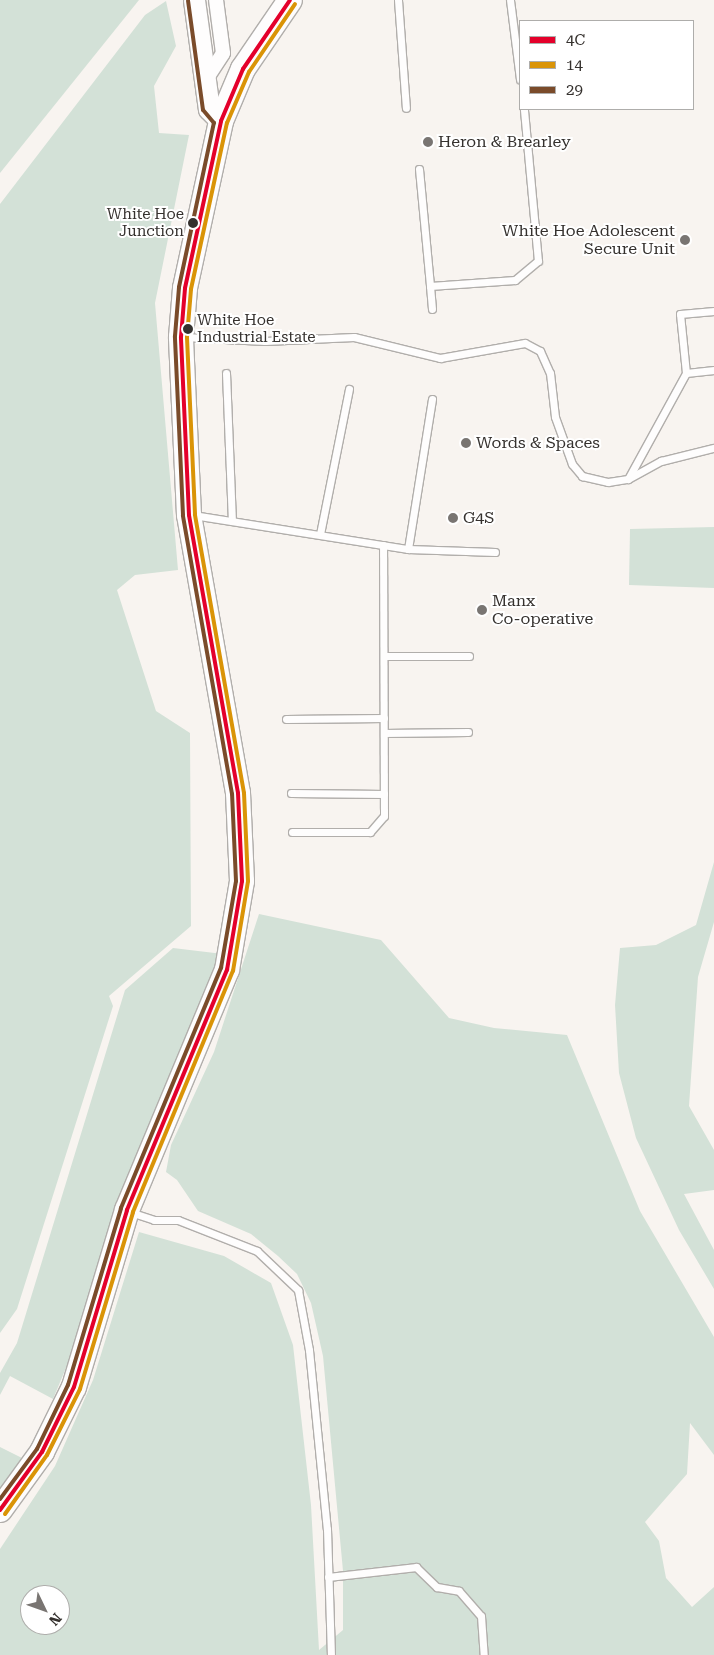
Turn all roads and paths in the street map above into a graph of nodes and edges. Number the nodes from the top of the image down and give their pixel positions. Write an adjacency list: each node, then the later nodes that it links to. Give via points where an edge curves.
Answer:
1 (194, 0): 7 (main road)
2 (216, 0): 7 (street, via 223,53)
3 (290, 0): 10 (highway, via 243,69)
4 (398, 0): 8 (lane)
5 (510, 0): 6 (lane)
6 (519, 72)
7 (205, 81): 10 (main road, via 209,109)
8 (406, 108)
9 (524, 110): 12 (lane, via 538,261 515,280)
10 (221, 121): 15 (highway, via 185,288)
11 (419, 169): 12 (lane)
12 (430, 286): 13 (lane)
13 (432, 309)
14 (714, 311): 18 (lane, via 680,314)
15 (181, 337): 22 (lane, via 265,341 354,337 440,358 525,343 540,351 547,366 555,417 577,470 582,476 608,482); 23 (highway)
16 (714, 370): 18 (lane)
17 (226, 373): 24 (lane)
18 (686, 373): 22 (lane)
19 (349, 389): 25 (lane)
20 (432, 399): 27 (lane)
21 (712, 448): 22 (lane, via 660,462)
22 (628, 479)
23 (190, 515): 24 (lane); 38 (highway, via 238,793 242,881 227,970)
24 (232, 521): 25 (lane)
25 (320, 534): 26 (lane)
26 (383, 545): 27 (lane); 29 (lane)
27 (408, 549): 28 (lane)
28 (495, 552)
29 (384, 656): 30 (lane); 31 (lane)
30 (469, 656)
31 (384, 718): 32 (lane); 34 (lane)
32 (286, 719)
33 (468, 732): 34 (lane)
34 (384, 733): 36 (lane)
35 (291, 793): 36 (lane)
36 (384, 794): 37 (lane, via 384,816 370,832)
37 (292, 832)
38 (127, 1210): 39 (highway, via 74,1387 42,1452); 40 (lane, via 154,1220 178,1220 257,1251 298,1290 310,1350)
39 (0, 1510)
40 (328, 1577): 41 (lane); 42 (lane, via 416,1567 437,1587 459,1591 481,1616)
41 (331, 1655)
42 (484, 1655)

